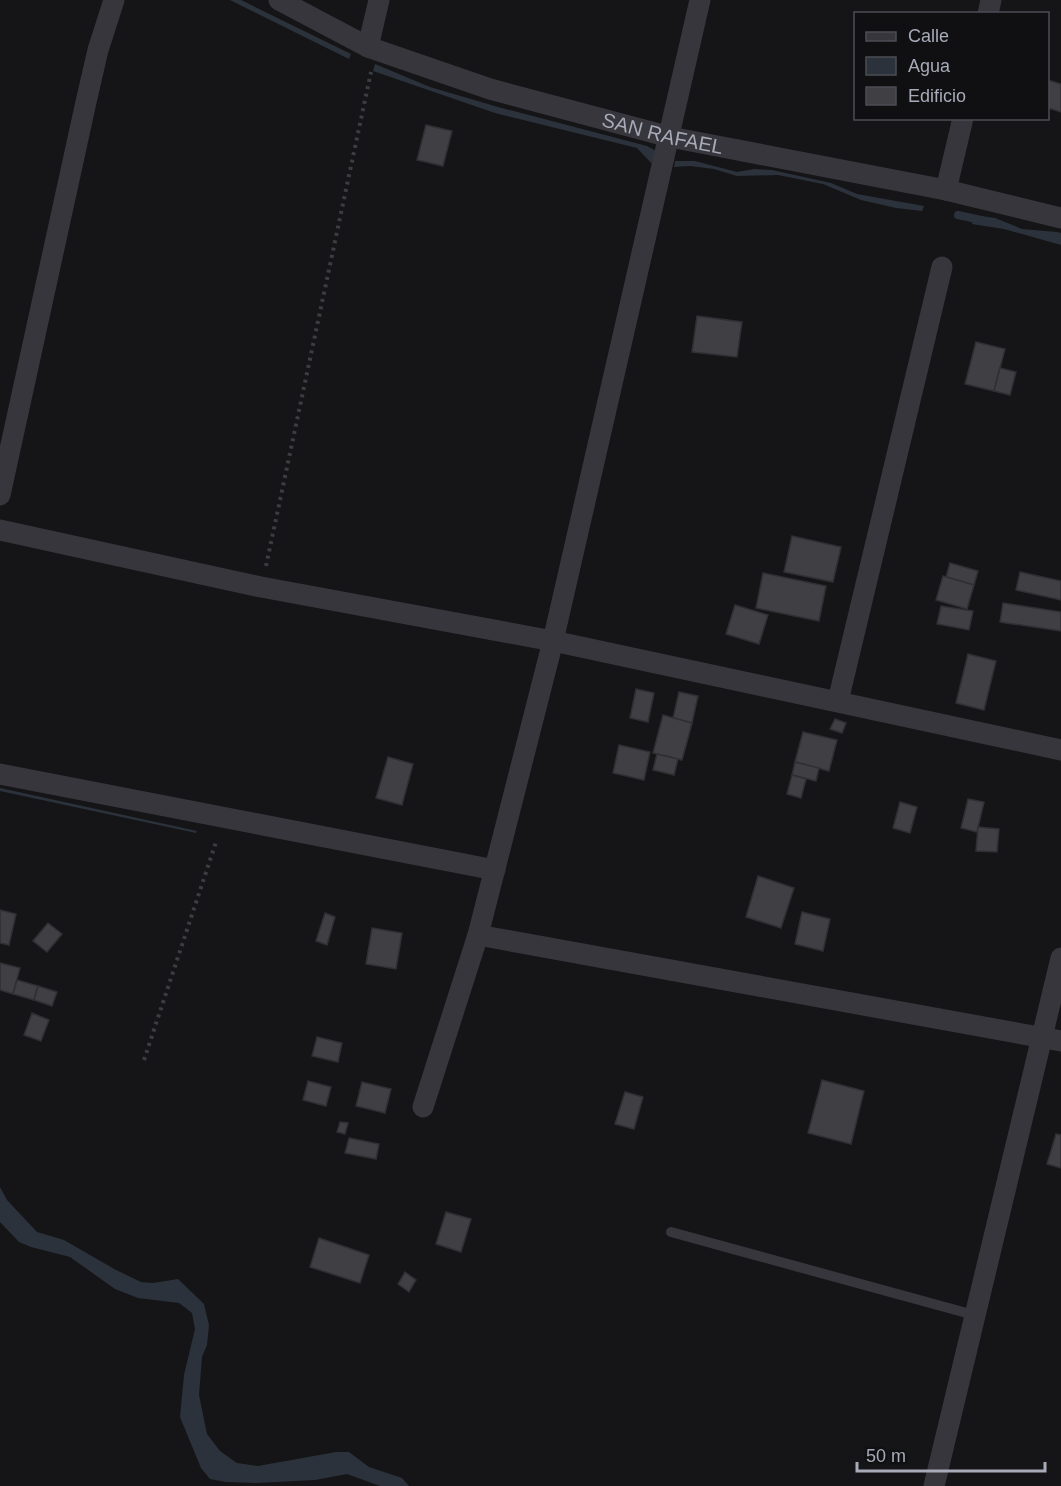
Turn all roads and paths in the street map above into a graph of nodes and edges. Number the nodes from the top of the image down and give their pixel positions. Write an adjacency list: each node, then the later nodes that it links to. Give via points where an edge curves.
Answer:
1 (114, 0): 11 (street, via 86,102)
2 (279, 0): 5 (street, SAN RAFAEL)
3 (379, 0): 5 (street)
4 (700, 0): 7 (street)
5 (372, 48): 7 (street, SAN RAFAEL, via 490,89); 13 (path)
6 (963, 120): 8 (street)
7 (670, 136): 8 (street, SAN RAFAEL); 14 (street)
8 (946, 189): 9 (street, SAN RAFAEL)
9 (1061, 218)
10 (942, 267): 15 (street)
11 (0, 495)
12 (0, 530): 13 (street)
13 (261, 587): 14 (street)
14 (553, 641): 15 (street); 19 (street)
15 (838, 701): 16 (street)
16 (1061, 750)
17 (0, 774): 18 (street)
18 (224, 818): 19 (street); 23 (path)
19 (495, 870): 20 (street)
20 (478, 935): 22 (street); 24 (street)
21 (1061, 958): 22 (street)
22 (1051, 1040): 26 (street)
23 (144, 1060)
24 (423, 1107)
25 (671, 1232): 26 (lane)
26 (974, 1315): 27 (street)
27 (934, 1486)

